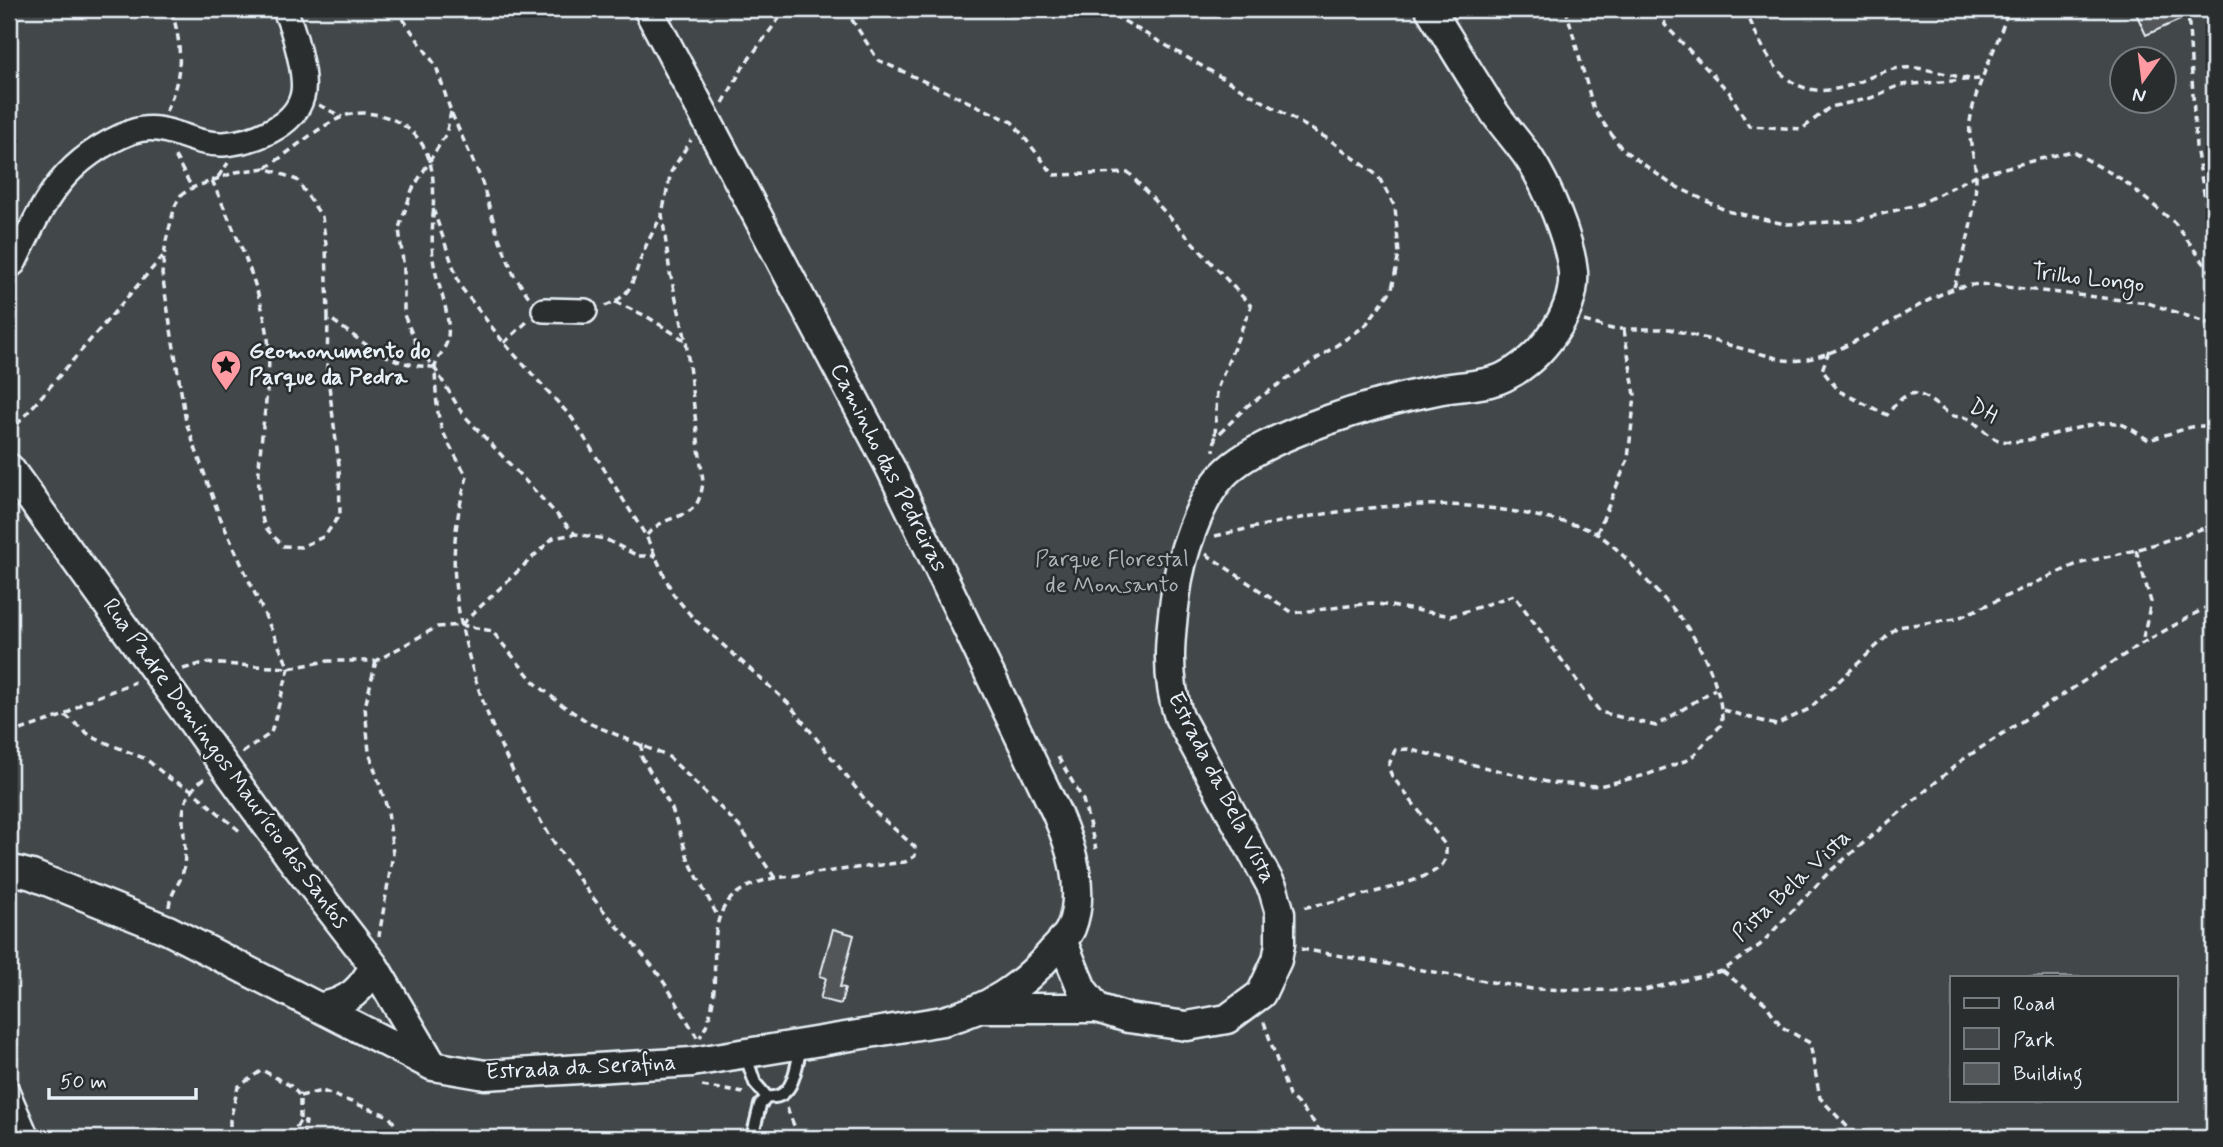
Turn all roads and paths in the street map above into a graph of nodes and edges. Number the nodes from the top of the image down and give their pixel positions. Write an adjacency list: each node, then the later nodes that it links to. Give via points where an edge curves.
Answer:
1 (171, 9): 17 (path, via 179,35 179,84)
2 (284, 9): 17 (street, via 292,24 303,88 297,108 281,124 264,134 223,144)
3 (396, 9): 15 (path, via 436,66)
4 (648, 9): 16 (street, Caminho das Pedreiras)
5 (786, 9): 16 (path)
6 (845, 9): 43 (path, via 878,60 1012,122 1054,175 1129,173 1251,306 1217,389)
7 (1103, 9): 43 (path, via 1330,140 1378,176 1395,207 1398,254 1392,289 1365,326 1247,406)
8 (1430, 9): 33 (street, Estrada da Bela Vista, via 1531,161 1553,207 1573,271)
9 (1566, 9): 20 (path, via 1594,110 1622,149 1671,184 1727,211 1785,224 1854,221 1920,204)
10 (1664, 9): 14 (path, via 1665,24 1729,92 1749,126 1802,129 1830,107 1871,98 1900,85)
11 (1745, 9): 14 (path, via 1774,67 1806,89 1845,87 1901,68)
12 (2008, 9): 14 (path)
13 (2188, 9): 25 (path, via 2196,147)
14 (1979, 79): 20 (path, via 1970,124)
15 (451, 112): 18 (path, via 446,134); 32 (path, via 481,179 514,275)
16 (710, 122): 24 (path, via 676,163); 70 (street, Caminho das Pedreiras, via 890,467 1064,830 1077,881 1071,928)
17 (160, 127): 22 (path); 27 (street, via 134,131 77,161 51,189)
18 (431, 160): 19 (path, via 402,124 388,117 357,114 342,117); 23 (path, via 435,182); 40 (path, via 412,190 399,228 404,315 418,348)
19 (266, 168): 21 (path); 34 (path, via 298,180 322,217)
20 (1976, 175): 28 (path, via 2072,151 2123,180 2175,223); 29 (path, via 1967,245)
21 (212, 180): 22 (path); 34 (path, via 247,257 266,328 267,388 260,471 263,524 283,546 301,547 325,536 340,514 327,370)
22 (192, 188): 26 (path, via 175,206)
23 (432, 205): 38 (path, via 460,286); 40 (path, via 436,279 448,338)
24 (662, 214): 30 (path, via 634,284); 37 (path)
25 (2214, 250)
26 (165, 254): 42 (path); 57 (path, via 162,274 186,422 219,515)
27 (9, 267)
28 (2214, 277)
29 (1954, 289): 35 (path, Trilho Longo, via 1993,285 2148,303); 39 (path)
30 (615, 302): 31 (path); 37 (path)
31 (593, 309): 32 (street)
32 (541, 310): 38 (path)
33 (1566, 310): 36 (path, via 1593,325); 50 (street, Estrada da Bela Vista, via 1538,355 1503,378 1433,391 1330,421 1247,456 1216,482)
34 (328, 317): 40 (path, via 386,358)
35 (2214, 325)
36 (1623, 330): 39 (path, via 1670,328 1794,361); 47 (path, via 1635,395 1628,460)
37 (686, 341): 49 (path, via 702,497 684,516 663,522)
38 (504, 344): 49 (path, via 572,418)
39 (1829, 351): 41 (path, DH, via 1822,369 1839,391 1887,415 1899,399 1912,392 1928,396 1953,416 1966,418 1999,440 2030,439 2085,424 2117,422 2149,440)
40 (434, 367): 48 (path, via 463,413); 54 (path, via 442,428 467,477 457,510 453,585)
41 (2214, 425)
42 (9, 434)
43 (1215, 438): 44 (path)
44 (1215, 457)
45 (9, 468): 58 (street, Rua Padre Domingos Maurício dos Santos)
46 (2214, 525): 51 (path)
47 (1597, 533): 50 (path, via 1516,511 1397,503 1268,523); 59 (path, via 1681,615 1700,646)
48 (575, 534): 52 (path, via 605,539 638,556); 54 (path, via 553,538)
49 (646, 536): 52 (path)
50 (1189, 542): 59 (path, via 1293,613 1372,603 1452,617 1514,595 1600,712 1656,726); 74 (street, Estrada da Bela Vista, via 1179,567 1171,626 1170,689 1277,901 1281,929 1277,960)
51 (2136, 550): 55 (path, via 2151,602); 60 (path, via 2077,564 1956,619 1897,627 1809,709 1776,725)
52 (656, 556): 66 (path, via 674,594 694,619 788,703 875,812 908,839 916,852 905,862)
53 (2214, 603): 55 (path, Pista Bela Vista)
54 (461, 625): 56 (path, via 437,627); 63 (path, via 492,631 534,682 562,705 591,724); 80 (path, via 487,719 508,766 582,884 655,970)
55 (2141, 644): 73 (path, Pista Bela Vista, via 1962,760 1828,873 1760,945)
56 (376, 661): 57 (path, via 328,661); 72 (path, via 365,707 369,752 388,811 393,854)
57 (289, 668): 58 (path, via 204,663); 64 (path, via 271,733)
58 (159, 675): 61 (path, via 105,693); 64 (street, Rua Padre Domingos Maurício dos Santos)
59 (1715, 689): 60 (path)
60 (1723, 709): 67 (path, via 1722,724 1690,759 1599,786 1551,783 1395,750 1388,766 1392,776 1446,845 1446,858 1440,867 1382,891)
61 (65, 715): 62 (path); 69 (path, via 92,737 138,754 190,789 183,804 184,868 170,901)
62 (9, 733)
63 (642, 744): 66 (path, via 669,757 731,818); 68 (path, via 641,756 672,810 689,861)
64 (225, 764): 72 (street, Rua Padre Domingos Maurício dos Santos)
65 (9, 869): 69 (street, Estrada da Serafina)
66 (775, 878): 68 (path, via 737,890)
67 (1294, 910)
68 (719, 919): 80 (path, via 713,1007)
69 (168, 930): 75 (street, Estrada da Serafina)
70 (1062, 940): 76 (street, via 1082,989); 77 (street, Caminho das Pedreiras, via 1037,971)
71 (1289, 946): 73 (path, Pista Bela Vista, via 1532,989 1640,991)
72 (374, 966): 75 (street, via 355,995); 81 (street, Rua Padre Domingos Maurício dos Santos)
73 (1722, 971): 95 (path, via 1765,1003 1782,1027 1810,1043 1820,1098)
74 (1255, 999): 76 (street, Estrada da Bela Vista, via 1227,1019 1187,1026 1128,1018); 94 (path, via 1289,1096 1322,1132)
75 (322, 1007): 81 (street, Estrada da Serafina)
76 (1097, 1008): 77 (street, Estrada da Bela Vista)
77 (983, 1009): 78 (street, Estrada da Serafina, via 943,1021)
78 (801, 1046): 79 (street, Estrada da Serafina); 84 (lane, via 792,1082 784,1094)
79 (746, 1054): 80 (street, Estrada da Serafina); 84 (lane, via 755,1083)
80 (695, 1062): 81 (street, Estrada da Serafina, via 485,1075); 84 (path)
81 (433, 1066)
82 (9, 1090): 87 (street)
83 (300, 1096): 86 (path); 88 (path, via 262,1070 238,1087); 91 (path, via 322,1091 389,1116)
84 (767, 1097): 92 (lane, via 760,1105)
85 (789, 1113): 93 (path)
86 (300, 1121): 89 (path); 90 (path, via 306,1122)
87 (30, 1138)
88 (230, 1138)
89 (290, 1138)
90 (303, 1138)
91 (398, 1138)
92 (752, 1138)
93 (799, 1138)
94 (1322, 1138)
95 (1858, 1138)
96 (2142, 1138): 97 (path)
97 (2169, 1138)

